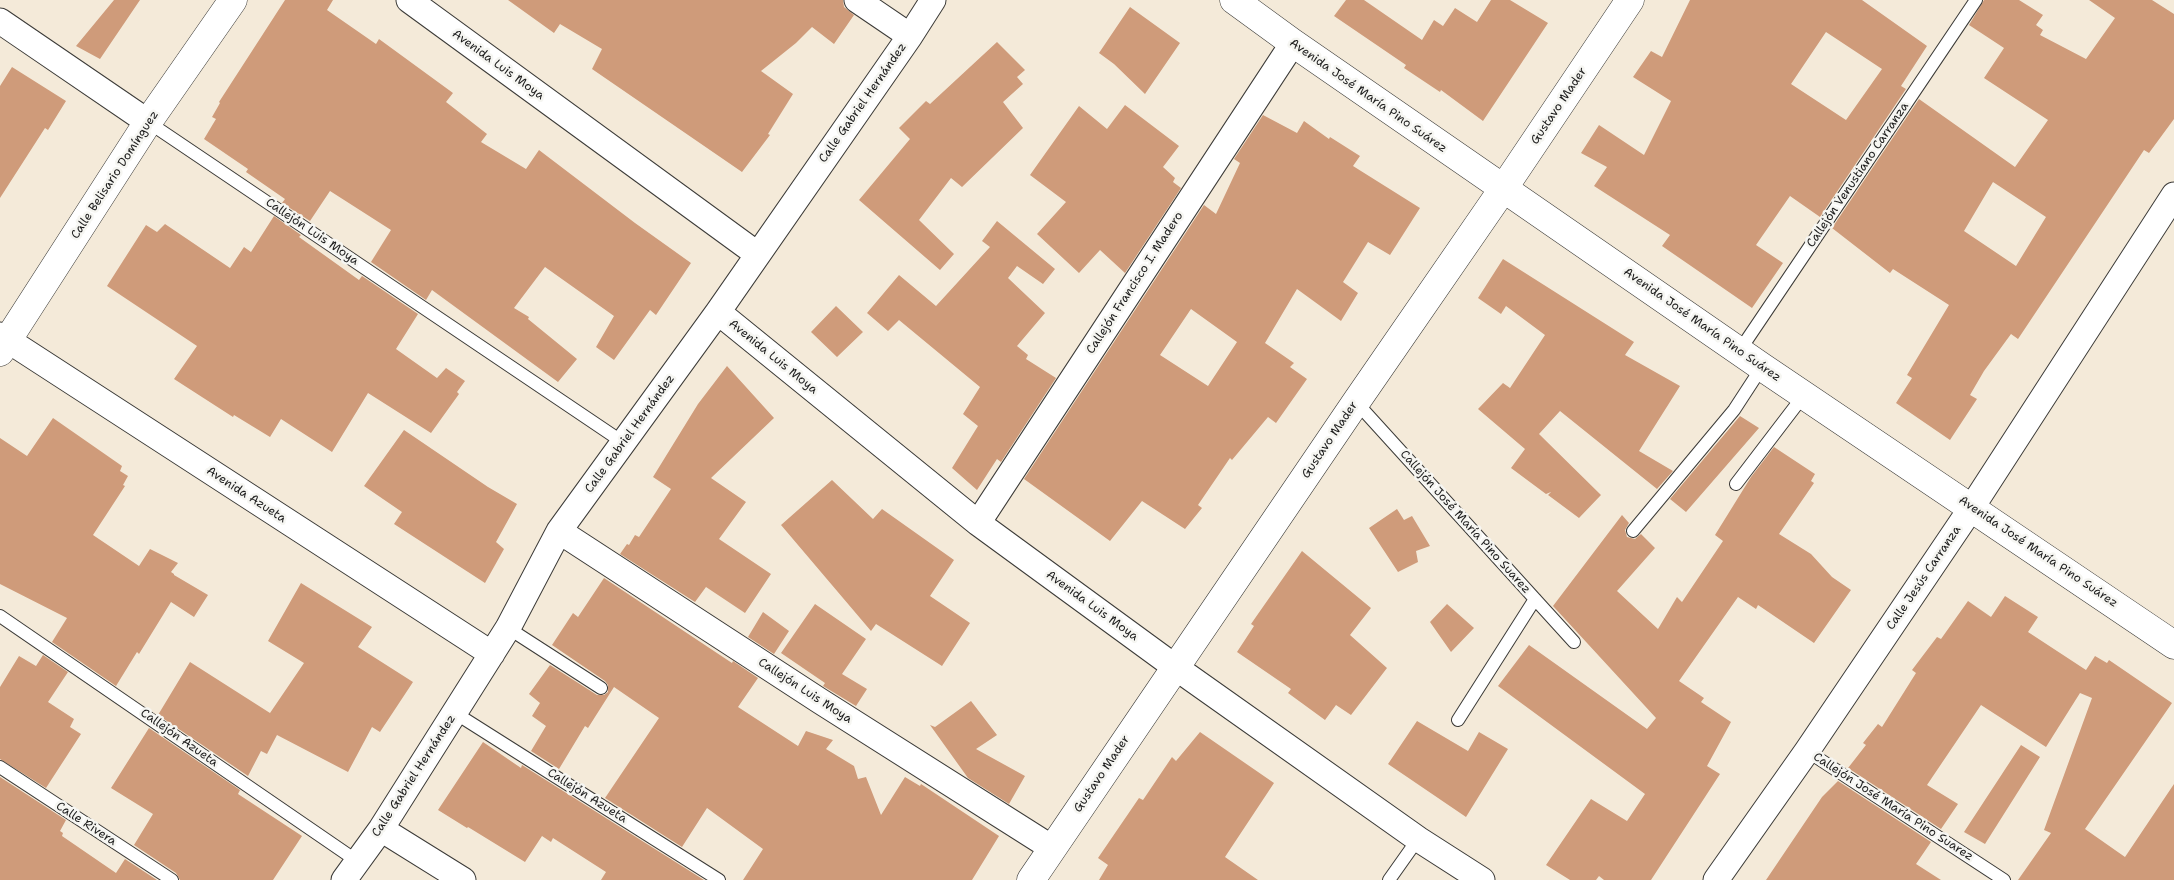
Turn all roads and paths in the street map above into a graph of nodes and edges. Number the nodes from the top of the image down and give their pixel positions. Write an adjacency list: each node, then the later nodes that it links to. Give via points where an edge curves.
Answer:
1 (233, 0): 11 (street, Calle Belisario Domínguez)
2 (409, 0): 14 (street, Avenida Luis Moya)
3 (857, 0): 9 (street)
4 (933, 0): 9 (street, Calle Gabriel Hernández)
5 (1234, 0): 10 (street, Avenida José María Pino Suárez)
6 (1630, 0): 12 (street, Gustavo Mader)
7 (1976, 0): 17 (lane, Callejón Venustiano Carranza)
8 (0, 21): 11 (street, Callejón Luis Moya)
9 (910, 36): 14 (street, Calle Gabriel Hernández)
10 (1292, 43): 12 (street, Avenida José María Pino Suárez); 24 (street, Callejón Francisco I. Madero)
11 (148, 122): 16 (street, Calle Belisario Domínguez); 21 (lane, Callejón Luis Moya)
12 (1503, 189): 17 (street, Avenida José María Pino Suárez); 20 (street, Gustavo Mader)
13 (2174, 195): 23 (street, Calle Jesús Carranza)
14 (756, 254): 15 (street, Calle Gabriel Hernández)
15 (718, 312): 21 (street, Calle Gabriel Hernández); 24 (street, Avenida Luis Moya)
16 (2, 343): 32 (street, Avenida Azueta)
17 (1740, 350): 18 (street, Avenida José María Pino Suárez)
18 (1762, 367): 19 (street, Avenida José María Pino Suárez); 26 (lane, via 1734,410)
19 (1804, 395): 22 (lane); 23 (street, Avenida José María Pino Suárez)
20 (1356, 402): 27 (lane, Callejón José María Pino Suarez); 33 (street, Gustavo Mader)
21 (624, 443): 25 (street, Calle Gabriel Hernández)
22 (1736, 484)
23 (1972, 507): 31 (street, Avenida José María Pino Suárez); 37 (street, Calle Jesús Carranza)
24 (978, 523): 33 (street, Avenida Luis Moya)
25 (560, 531): 29 (street, Calle Gabriel Hernández); 41 (street, Callejón Luis Moya)
26 (1633, 531)
27 (1535, 599): 30 (lane, Callejón José María Pino Suarez); 36 (lane)
28 (0, 616): 42 (lane, Callejón Azueta)
29 (508, 628): 32 (street, Calle Gabriel Hernández); 34 (lane)
30 (1574, 642)
31 (2174, 644)
32 (492, 654): 35 (street, Calle Gabriel Hernández)
33 (1175, 667): 40 (street, Avenida Luis Moya); 41 (street, Gustavo Mader)
34 (600, 688)
35 (456, 712): 39 (street, Calle Gabriel Hernández); 45 (lane, Callejón Azueta)
36 (1458, 720)
37 (1807, 751): 49 (street, Calle Jesús Carranza); 50 (lane, Callejón José María Pino Suarez)
38 (0, 767): 43 (lane, Calle Rivera)
39 (381, 829): 42 (street, Calle Gabriel Hernández); 44 (street)
40 (1418, 838): 47 (lane); 48 (street, Avenida Luis Moya)
41 (1052, 848): 46 (street, Gustavo Mader)
42 (351, 871)
43 (172, 880)
44 (463, 880)
45 (719, 880)
46 (1031, 880)
47 (1389, 880)
48 (1482, 880)
49 (1716, 880)
50 (2004, 880)

